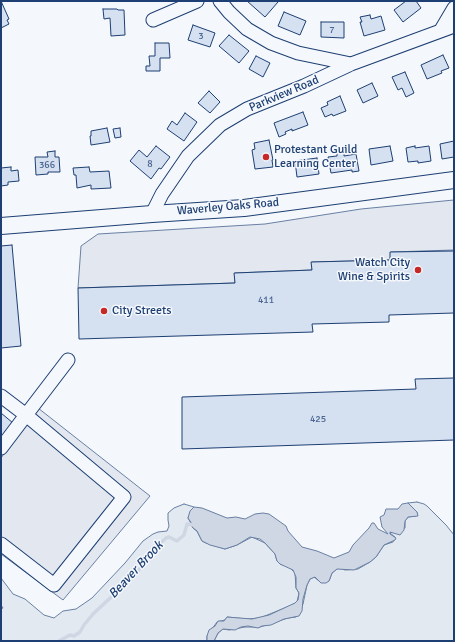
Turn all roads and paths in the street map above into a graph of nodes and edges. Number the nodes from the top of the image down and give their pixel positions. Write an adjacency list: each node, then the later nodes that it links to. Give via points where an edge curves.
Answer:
1 (197, 1): 4 (street)
2 (220, 1): 7 (street, via 247,28 271,43 298,53)
3 (454, 8): 6 (street)
4 (153, 20)
5 (454, 26): 6 (street, Parkview Road)
6 (441, 30): 7 (street, Parkview Road)
7 (351, 64): 9 (street, Parkview Road, via 247,109 220,125 188,156 162,194)
8 (454, 180): 9 (main road, Waverley Oaks Road, via 244,208)
9 (152, 214): 10 (main road, Waverley Oaks Road)
10 (1, 226)
11 (68, 360): 13 (street)
12 (1, 396): 13 (street)
13 (26, 415): 14 (street); 15 (street, via 124,496 54,585)
14 (1, 448)
15 (1, 544)

